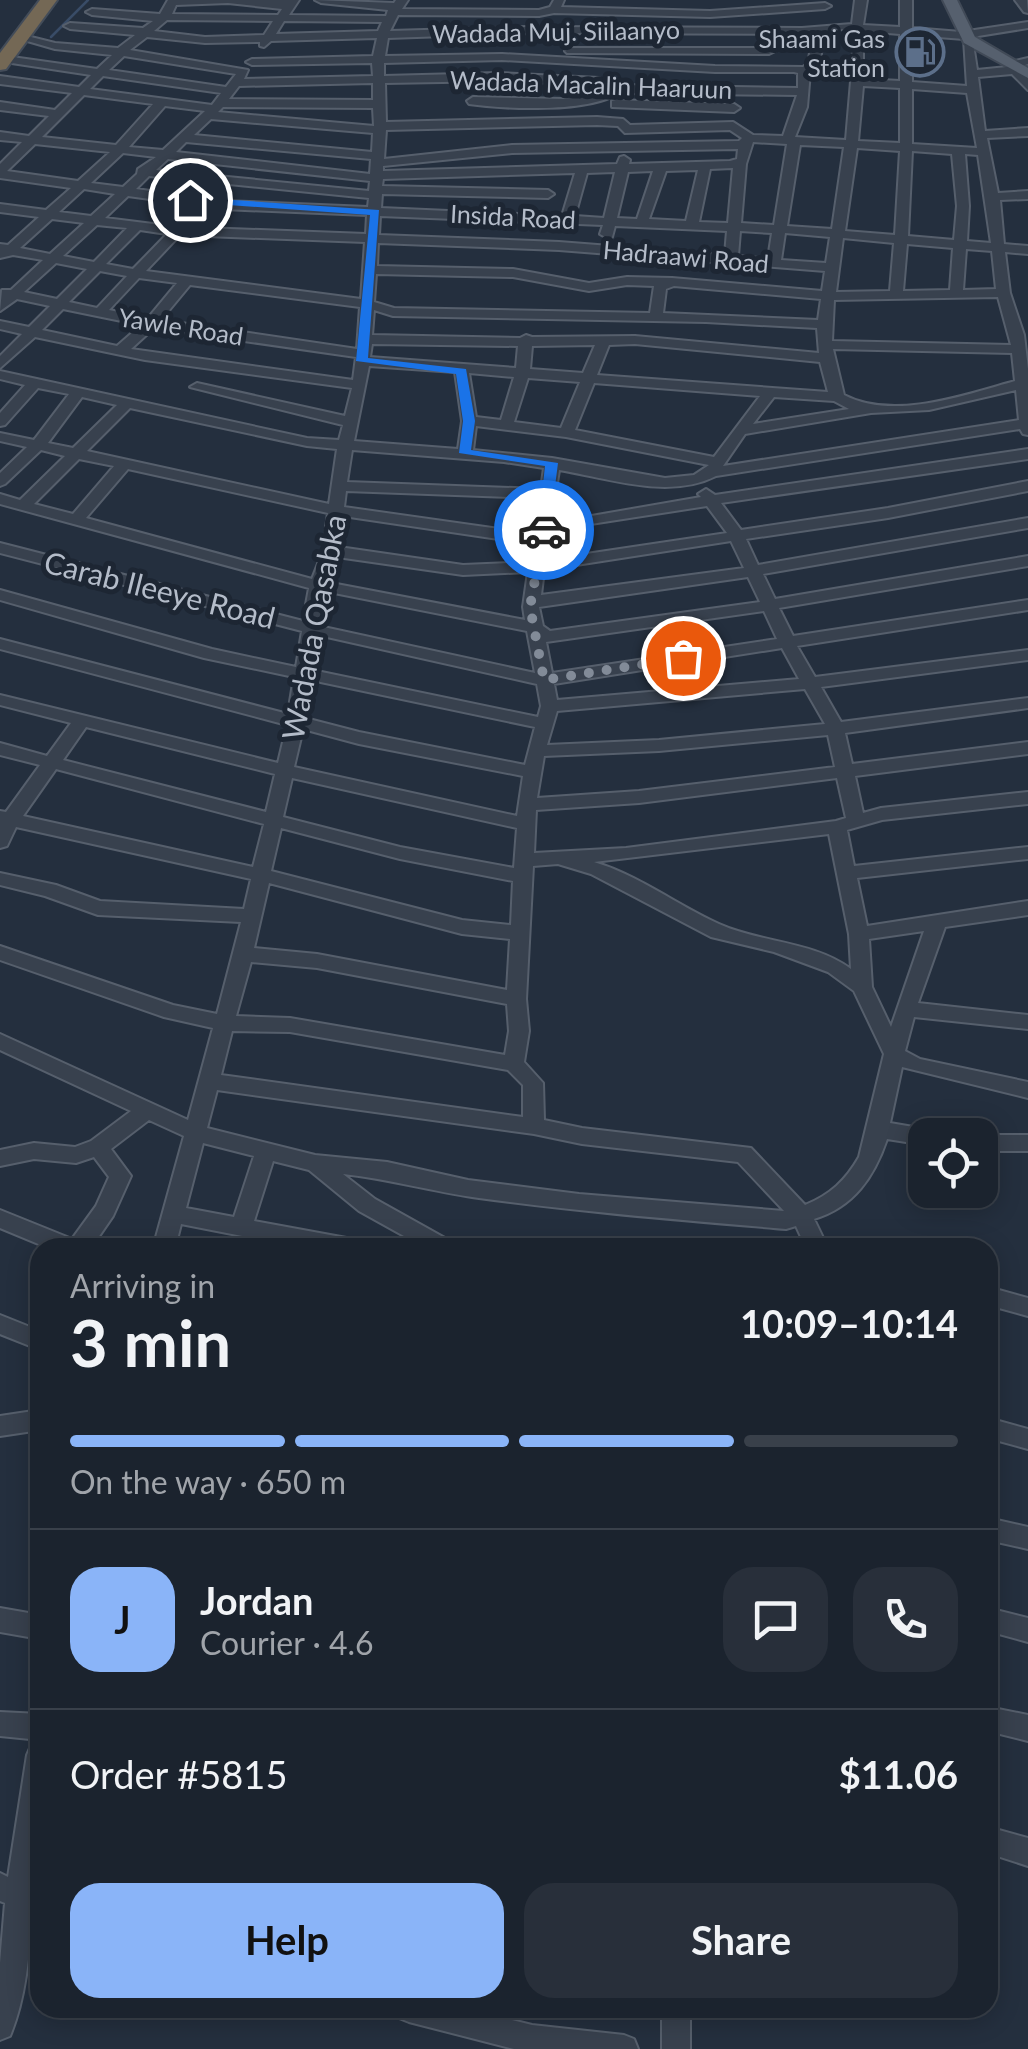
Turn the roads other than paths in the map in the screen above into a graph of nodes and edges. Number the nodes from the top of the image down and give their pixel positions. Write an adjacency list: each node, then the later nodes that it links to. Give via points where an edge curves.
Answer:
1 (49, 0): 26 (highway)
2 (322, 0): 16 (street)
3 (688, 0): 9 (street)
4 (861, 0): 21 (street)
5 (906, 0): 23 (street)
6 (950, 0): 25 (main road)
7 (1021, 0): 14 (street)
8 (174, 1): 12 (street); 17 (street)
9 (662, 2)
10 (824, 3): 13 (street); 20 (street)
11 (556, 5): 13 (street); 16 (street, via 540,14)
12 (287, 8): 16 (street); 17 (street); 27 (street)
13 (733, 8): 22 (street)
14 (1028, 10)
15 (92, 12): 17 (street)
16 (392, 14): 22 (street, Wadada Muj. Siilaanyo); 27 (street, Wadada Muj. Siilaanyo); 30 (street, Wadada Qasabka)
17 (163, 17): 24 (street)
18 (70, 26): 24 (street, Wadada Muj. Siilaanyo)
19 (1028, 26): 25 (street, Wadada Muj. Siilaanyo)
20 (826, 28): 21 (street, Wadada Muj. Siilaanyo); 22 (street, Wadada Muj. Siilaanyo); 37 (street)
21 (858, 28): 23 (street, Wadada Muj. Siilaanyo); 43 (street)
22 (752, 30): 28 (street)
23 (906, 32): 25 (street, Wadada Muj. Siilaanyo); 44 (street)
24 (146, 33): 27 (street, Wadada Muj. Siilaanyo); 29 (street)
25 (967, 36): 35 (main road); 38 (street)
26 (23, 38): 29 (street); 32 (highway)
27 (268, 38): 39 (street)
28 (769, 51): 33 (street, via 571,51); 34 (street)
29 (121, 52): 36 (street); 39 (street)
30 (378, 60): 33 (street); 39 (street); 42 (street, Wadada Qasabka)
31 (1028, 61): 35 (street)
32 (3, 62): 36 (street)
33 (580, 62): 34 (street); 48 (street)
34 (779, 67): 37 (street)
35 (1018, 70): 38 (street); 45 (street)
36 (100, 72): 39 (street); 47 (street)
37 (804, 72): 49 (street)
38 (970, 74): 46 (street)
39 (241, 77): 42 (street, Wadada Macalin Haaruun); 56 (street)
40 (470, 78): 42 (street, Wadada Macalin Haaruun); 48 (street, Wadada Macalin Haaruun); 51 (street)
41 (0, 80): 47 (street)
42 (379, 80): 52 (street, Wadada Qasabka)
43 (858, 82): 44 (street); 69 (street)
44 (906, 86): 46 (street); 71 (street)
45 (1028, 86)
46 (973, 90): 63 (street)
47 (80, 92): 50 (street); 57 (street)
48 (609, 92): 49 (street, Wadada Macalin Haaruun); 51 (street, via 578,100); 55 (street); 60 (street)
49 (803, 92): 66 (street)
50 (162, 102): 56 (street); 72 (street)
51 (472, 102): 58 (street)
52 (379, 104): 56 (street); 61 (street, Wadada Qasabka)
53 (0, 106): 54 (street)
54 (20, 108): 57 (street); 59 (street)
55 (734, 108)
56 (214, 109): 61 (street); 65 (street)
57 (60, 114): 67 (street)
58 (475, 124): 60 (street); 61 (street)
59 (0, 125)
60 (624, 126): 68 (street, via 733,126); 70 (street)
61 (380, 128): 84 (street, Wadada Qasabka)
62 (1028, 132): 63 (street)
63 (981, 134): 74 (street)
64 (0, 136): 67 (street)
65 (184, 138): 75 (street); 84 (street)
66 (791, 140): 68 (street); 69 (street); 102 (street)
67 (35, 141): 72 (street); 81 (street)
68 (748, 142): 70 (street); 76 (street)
69 (850, 145): 71 (street); 104 (street)
70 (627, 148): 79 (street); 84 (street, via 512,149)
71 (906, 149): 73 (street); 106 (street)
72 (119, 150): 75 (street); 85 (street)
73 (958, 152): 74 (street); 108 (street)
74 (985, 152): 90 (street)
75 (165, 156): 82 (street); 84 (street)
76 (740, 164): 77 (street); 100 (street)
77 (705, 165): 78 (street); 99 (street)
78 (662, 167): 79 (street); 98 (street)
79 (621, 168): 80 (street); 96 (street)
80 (582, 170): 83 (street); 95 (street)
81 (0, 172): 85 (street, Insida Road)
82 (142, 172): 84 (street); 86 (street)
83 (432, 173): 84 (street); 87 (street)
84 (376, 181): 86 (street, Insida Road, via 223,205); 87 (street); 92 (street, Insida Road); 105 (street, Wadada Qasabka)
85 (83, 184): 86 (street, Insida Road); 94 (street)
86 (124, 190): 97 (street)
87 (435, 192): 88 (street); 92 (street)
88 (548, 194)
89 (1028, 194): 90 (street)
90 (993, 196): 110 (street)
91 (1, 210): 94 (street, Hadraawi Road)
92 (435, 213): 93 (street, Insida Road)
93 (454, 213): 95 (street, Insida Road); 107 (street)
94 (48, 216): 97 (street, Hadraawi Road); 114 (street)
95 (568, 218): 96 (street, Insida Road)
96 (609, 221): 98 (street, Insida Road); 111 (street)
97 (93, 222): 101 (street, Hadraawi Road); 116 (street)
98 (646, 222): 99 (street, Insida Road); 113 (street)
99 (690, 225): 100 (street, Insida Road); 115 (street)
100 (732, 226): 102 (street, Insida Road); 117 (street)
101 (136, 227): 103 (street, Hadraawi Road); 119 (street)
102 (780, 229): 104 (street, Insida Road); 118 (street)
103 (176, 230): 105 (street, Hadraawi Road); 123 (street)
104 (839, 233): 106 (street, Insida Road); 120 (street)
105 (374, 238): 107 (street, Hadraawi Road); 121 (street, Wadada Qasabka)
106 (900, 239): 108 (street, Insida Road); 130 (street)
107 (454, 243): 109 (street, Hadraawi Road); 122 (street)
108 (960, 244): 110 (street, Insida Road); 129 (street)
109 (560, 246): 111 (street, Hadraawi Road); 124 (street)
110 (997, 248): 112 (street, Insida Road); 128 (street)
111 (604, 250): 113 (street, Hadraawi Road)
112 (1028, 250)
113 (644, 252): 115 (street, Hadraawi Road)
114 (3, 253): 116 (street)
115 (684, 256): 117 (street, Hadraawi Road)
116 (55, 258): 119 (street); 127 (street)
117 (731, 260): 118 (street, Hadraawi Road)
118 (774, 263): 120 (street, Hadraawi Road)
119 (98, 266): 123 (street); 132 (street)
120 (833, 268): 131 (street)
121 (371, 270): 122 (street); 133 (street, Wadada Qasabka)
122 (448, 272): 124 (street)
123 (136, 274): 125 (street); 135 (street)
124 (553, 279): 126 (street, via 589,287); 136 (street)
125 (186, 280): 133 (street); 138 (street)
126 (672, 282): 131 (street); 137 (street, via 660,288)
127 (7, 293): 132 (street, Yawle Road); 134 (street)
128 (1004, 293): 129 (street); 143 (street)
129 (956, 294): 130 (street)
130 (896, 295): 131 (street)
131 (830, 296): 139 (street)
132 (60, 304): 135 (street, Yawle Road); 141 (street)
133 (368, 304): 136 (street, via 392,312); 146 (street, Wadada Qasabka)
134 (0, 307)
135 (99, 312): 138 (street, Yawle Road)
136 (552, 314): 137 (street)
137 (656, 317): 139 (street)
138 (150, 323): 145 (street); 146 (street, Yawle Road)
139 (824, 324): 147 (street)
140 (0, 325): 141 (street)
141 (33, 332): 145 (street); 148 (street)
142 (526, 339): 144 (street); 146 (street); 152 (street)
143 (1020, 339): 147 (street); 153 (street)
144 (604, 340): 147 (street); 154 (street)
145 (121, 350): 149 (street)
146 (363, 351): 150 (street); 156 (street, Wadada Qasabka)
147 (826, 351): 160 (street)
148 (0, 364)
149 (218, 366): 156 (street); 157 (street)
150 (462, 371): 152 (street); 164 (street)
151 (0, 375): 155 (street)
152 (523, 375): 154 (street); 168 (street)
153 (1024, 377): 162 (street, via 924,404); 167 (street)
154 (588, 379): 158 (street); 171 (street)
155 (34, 383): 159 (street); 165 (street)
156 (360, 385): 166 (street, Wadada Qasabka)
157 (196, 387): 163 (street); 166 (street)
158 (772, 390): 160 (street); 169 (street)
159 (78, 393): 161 (street); 173 (street)
160 (836, 397): 162 (street)
161 (126, 404): 163 (street); 175 (street)
162 (867, 411): 169 (street)
163 (172, 414): 174 (street)
164 (469, 421): 168 (street); 176 (street)
165 (0, 422)
166 (350, 422): 174 (street, Wadada Qasabka)
167 (1027, 423): 170 (street); 180 (street)
168 (506, 424): 171 (street)
169 (744, 430): 180 (street)
170 (1028, 431)
171 (566, 432): 180 (street)
172 (0, 437): 173 (street)
173 (36, 444): 175 (street); 181 (street)
174 (344, 445): 176 (street); 182 (street, Wadada Qasabka)
175 (80, 453): 178 (street); 187 (street)
176 (465, 453): 179 (street)
177 (1028, 454): 186 (street)
178 (126, 462): 188 (street); 191 (street)
179 (552, 463): 180 (street, via 646,482); 184 (street)
180 (709, 471): 186 (street)
181 (0, 481)
182 (338, 486): 184 (street); 188 (street, Wadada Qasabka)
183 (1028, 486): 189 (street)
184 (548, 494): 194 (street)
185 (0, 499): 187 (street)
186 (710, 501): 193 (street); 194 (street, via 562,524)
187 (23, 505): 190 (street); 191 (street)
188 (336, 510): 194 (street); 197 (street, Wadada Qasabka)
189 (888, 512): 193 (street); 195 (street)
190 (0, 516)
191 (77, 519): 201 (street)
192 (1028, 523): 195 (street)
193 (735, 533): 199 (street); 200 (street)
194 (542, 535): 199 (street)
195 (909, 544): 200 (street)
196 (0, 548): 206 (street, Carab Ileeye Road)
197 (331, 550): 199 (street, via 463,570); 201 (street, Wadada Qasabka)
198 (1028, 561): 204 (street)
199 (536, 566): 203 (street)
200 (752, 570): 203 (street); 204 (street)
201 (317, 585): 206 (street, Wadada Qasabka); 207 (street)
202 (0, 595): 211 (street)
203 (532, 602): 207 (street)
204 (769, 604): 207 (street, via 569,635 547,636); 208 (street)
205 (1028, 605): 208 (street, Carab Ileeye Road)
206 (310, 628): 211 (street, Wadada Qasabka); 212 (street, Carab Ileeye Road)
207 (534, 628): 212 (street)
208 (787, 642): 212 (street, Carab Ileeye Road); 213 (street)
209 (0, 644): 218 (street)
210 (1028, 655): 213 (street)
211 (302, 673): 216 (street); 218 (street, Wadada Qasabka)
212 (544, 680): 216 (street)
213 (810, 683): 216 (street); 219 (street)
214 (0, 700): 217 (street)
215 (1028, 703): 219 (street)
216 (548, 715): 222 (street)
217 (83, 718): 223 (street); 225 (street)
218 (296, 720): 225 (street, Wadada Qasabka); 226 (street)
219 (836, 729): 222 (street, via 628,750); 224 (street)
220 (1028, 748): 224 (street)
221 (0, 749): 223 (street)
222 (536, 751): 226 (street)
223 (50, 762): 229 (street); 230 (street)
224 (842, 768): 228 (street); 231 (street)
225 (285, 769): 228 (street, via 397,798); 230 (street, Wadada Qasabka)
226 (531, 772): 228 (street)
227 (1028, 798): 231 (street)
228 (526, 814): 235 (street)
229 (5, 818): 232 (street); 236 (street)
230 (274, 818): 235 (street, via 400,852); 236 (street, Wadada Qasabka)
231 (846, 823): 234 (street); 237 (street)
232 (0, 842)
233 (1028, 852): 237 (street)
234 (558, 858): 235 (street); 248 (street, via 598,870 718,932 835,967)
235 (524, 868): 243 (street)
236 (261, 874): 240 (street, Wadada Qasabka); 243 (street, via 462,926)
237 (846, 874): 244 (street)
238 (0, 879): 240 (street, via 98,908)
239 (1028, 908): 241 (street)
240 (252, 916): 247 (street, Wadada Qasabka)
241 (937, 923): 242 (street); 245 (street)
242 (902, 928): 244 (street); 245 (street)
243 (520, 933): 249 (street)
244 (859, 934): 248 (street)
245 (928, 947): 250 (street)
246 (0, 953): 252 (street, via 171,1012)
247 (243, 954): 249 (street, via 317,961); 252 (street, Wadada Qasabka)
248 (862, 988): 254 (street)
249 (516, 999): 255 (street)
250 (910, 1009): 251 (street); 254 (street)
251 (1028, 1022)
252 (226, 1023): 255 (street, via 290,1025); 256 (street, Wadada Qasabka)
253 (0, 1041): 258 (street)
254 (894, 1054): 257 (street, via 915,1065); 260 (street)
255 (514, 1064): 259 (street, via 533,1082)
256 (210, 1081): 259 (street); 261 (street, Wadada Qasabka)
257 (1028, 1090)
258 (146, 1110): 261 (street); 265 (street)
259 (534, 1126): 270 (street, via 744,1154)
260 (881, 1130): 262 (street); 270 (street, via 872,1160 855,1183)
261 (196, 1132): 266 (street); 269 (street, Wadada Qasabka)
262 (908, 1134)
263 (1028, 1142): 264 (street)
264 (998, 1143)
265 (98, 1147): 267 (street, via 76,1155); 275 (street, via 120,1176)
266 (266, 1150): 268 (street); 272 (street)
267 (0, 1158)
268 (315, 1163): 270 (street, via 579,1203 746,1218); 273 (street)
269 (174, 1214): 272 (street); 276 (street, Wadada Qasabka)
270 (802, 1216): 278 (street)
271 (0, 1219): 274 (street)
272 (242, 1227): 277 (street)
273 (422, 1237)
274 (49, 1238)
275 (83, 1238)
276 (167, 1238)
277 (300, 1238)
278 (812, 1238)
279 (998, 1298): 280 (street)
280 (1028, 1306)
281 (0, 1324): 282 (street)
282 (30, 1336)
283 (30, 1422): 284 (street)
284 (0, 1426)
285 (998, 1431): 286 (street)
286 (1028, 1439)
287 (998, 1531): 288 (street)
288 (1028, 1538)
289 (0, 1620): 291 (street)
290 (998, 1622): 292 (street)
291 (30, 1625)
292 (1028, 1630)
293 (998, 1721): 296 (street)
294 (0, 1724): 295 (street)
295 (30, 1726)
296 (1028, 1728)
297 (30, 1825): 300 (street)
298 (998, 1843): 299 (street)
299 (1028, 1852)
300 (20, 1895): 301 (street)
301 (2, 2009)
302 (480, 2018): 304 (street, via 532,2039)
303 (676, 2018): 305 (street)
304 (624, 2049)
305 (676, 2049)

